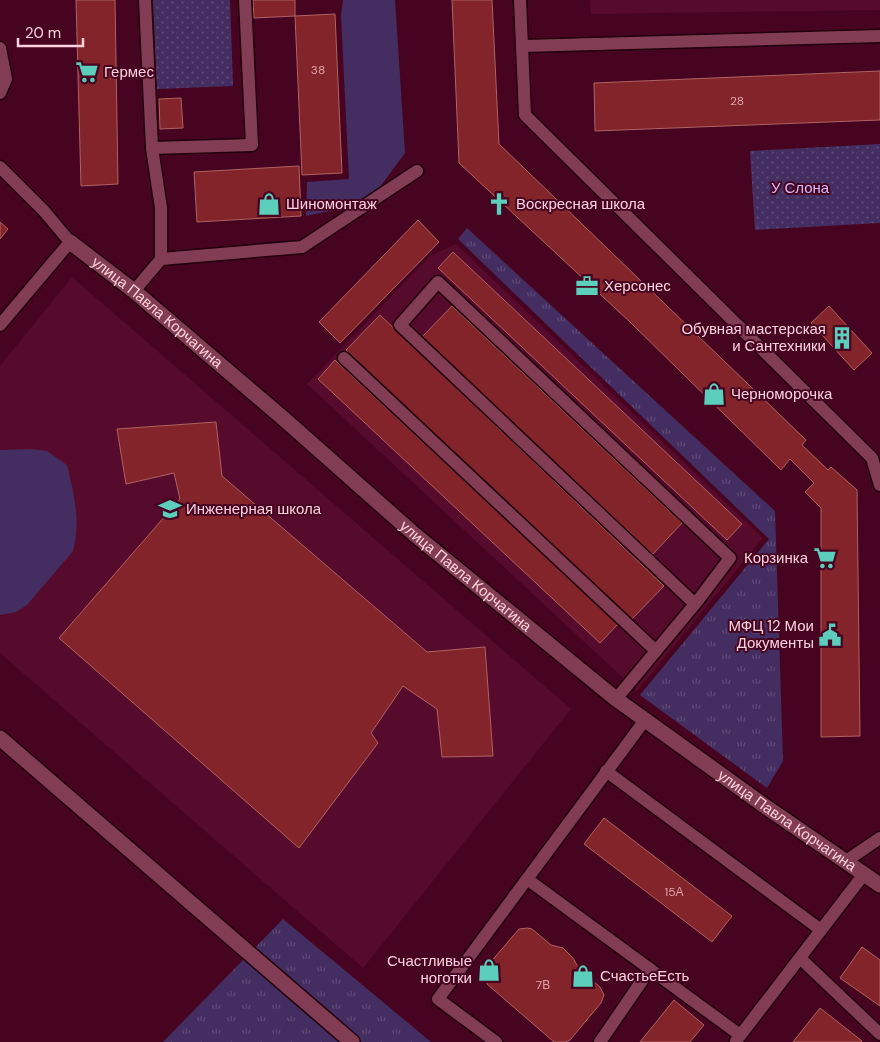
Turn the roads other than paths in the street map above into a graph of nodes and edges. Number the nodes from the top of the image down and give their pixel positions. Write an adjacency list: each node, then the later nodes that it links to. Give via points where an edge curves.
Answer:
1 (146, 0): 8 (lane)
2 (245, 0): 8 (lane, via 252,145)
3 (520, 0): 5 (lane)
4 (880, 36): 5 (lane)
5 (523, 46): 16 (lane, via 525,115)
6 (0, 48): 7 (lane, via 6,79)
7 (0, 93)
8 (152, 148): 12 (lane, via 161,208)
9 (0, 167): 11 (lane)
10 (417, 171): 12 (lane, via 302,248)
11 (70, 242): 13 (street, улица Павла Корчагина); 14 (lane)
12 (161, 259): 13 (lane)
13 (134, 291): 20 (street, улица Павла Корчагина, via 414,534)
14 (0, 324)
15 (344, 358): 19 (lane)
16 (876, 458): 17 (lane)
17 (880, 484)
18 (695, 604): 18 (lane, via 730,558 438,282 400,325); 19 (lane)
19 (656, 651): 20 (lane)
20 (616, 699): 21 (street, улица Павла Корчагина)
21 (645, 720): 23 (lane); 25 (street, улица Павла Корчагина)
22 (0, 738): 34 (street)
23 (606, 771): 27 (lane); 29 (lane)
24 (880, 838): 25 (lane)
25 (846, 861): 26 (street, улица Павла Корчагина)
26 (864, 874): 28 (street, улица Павла Корчагина); 29 (lane)
27 (527, 879): 31 (lane); 35 (lane, via 438,999)
28 (880, 885)
29 (821, 930): 30 (lane)
30 (800, 958): 32 (lane); 33 (lane)
31 (650, 969): 33 (lane); 36 (lane)
32 (880, 1034)
33 (737, 1039)
34 (352, 1042)
35 (496, 1042)
36 (600, 1042)

